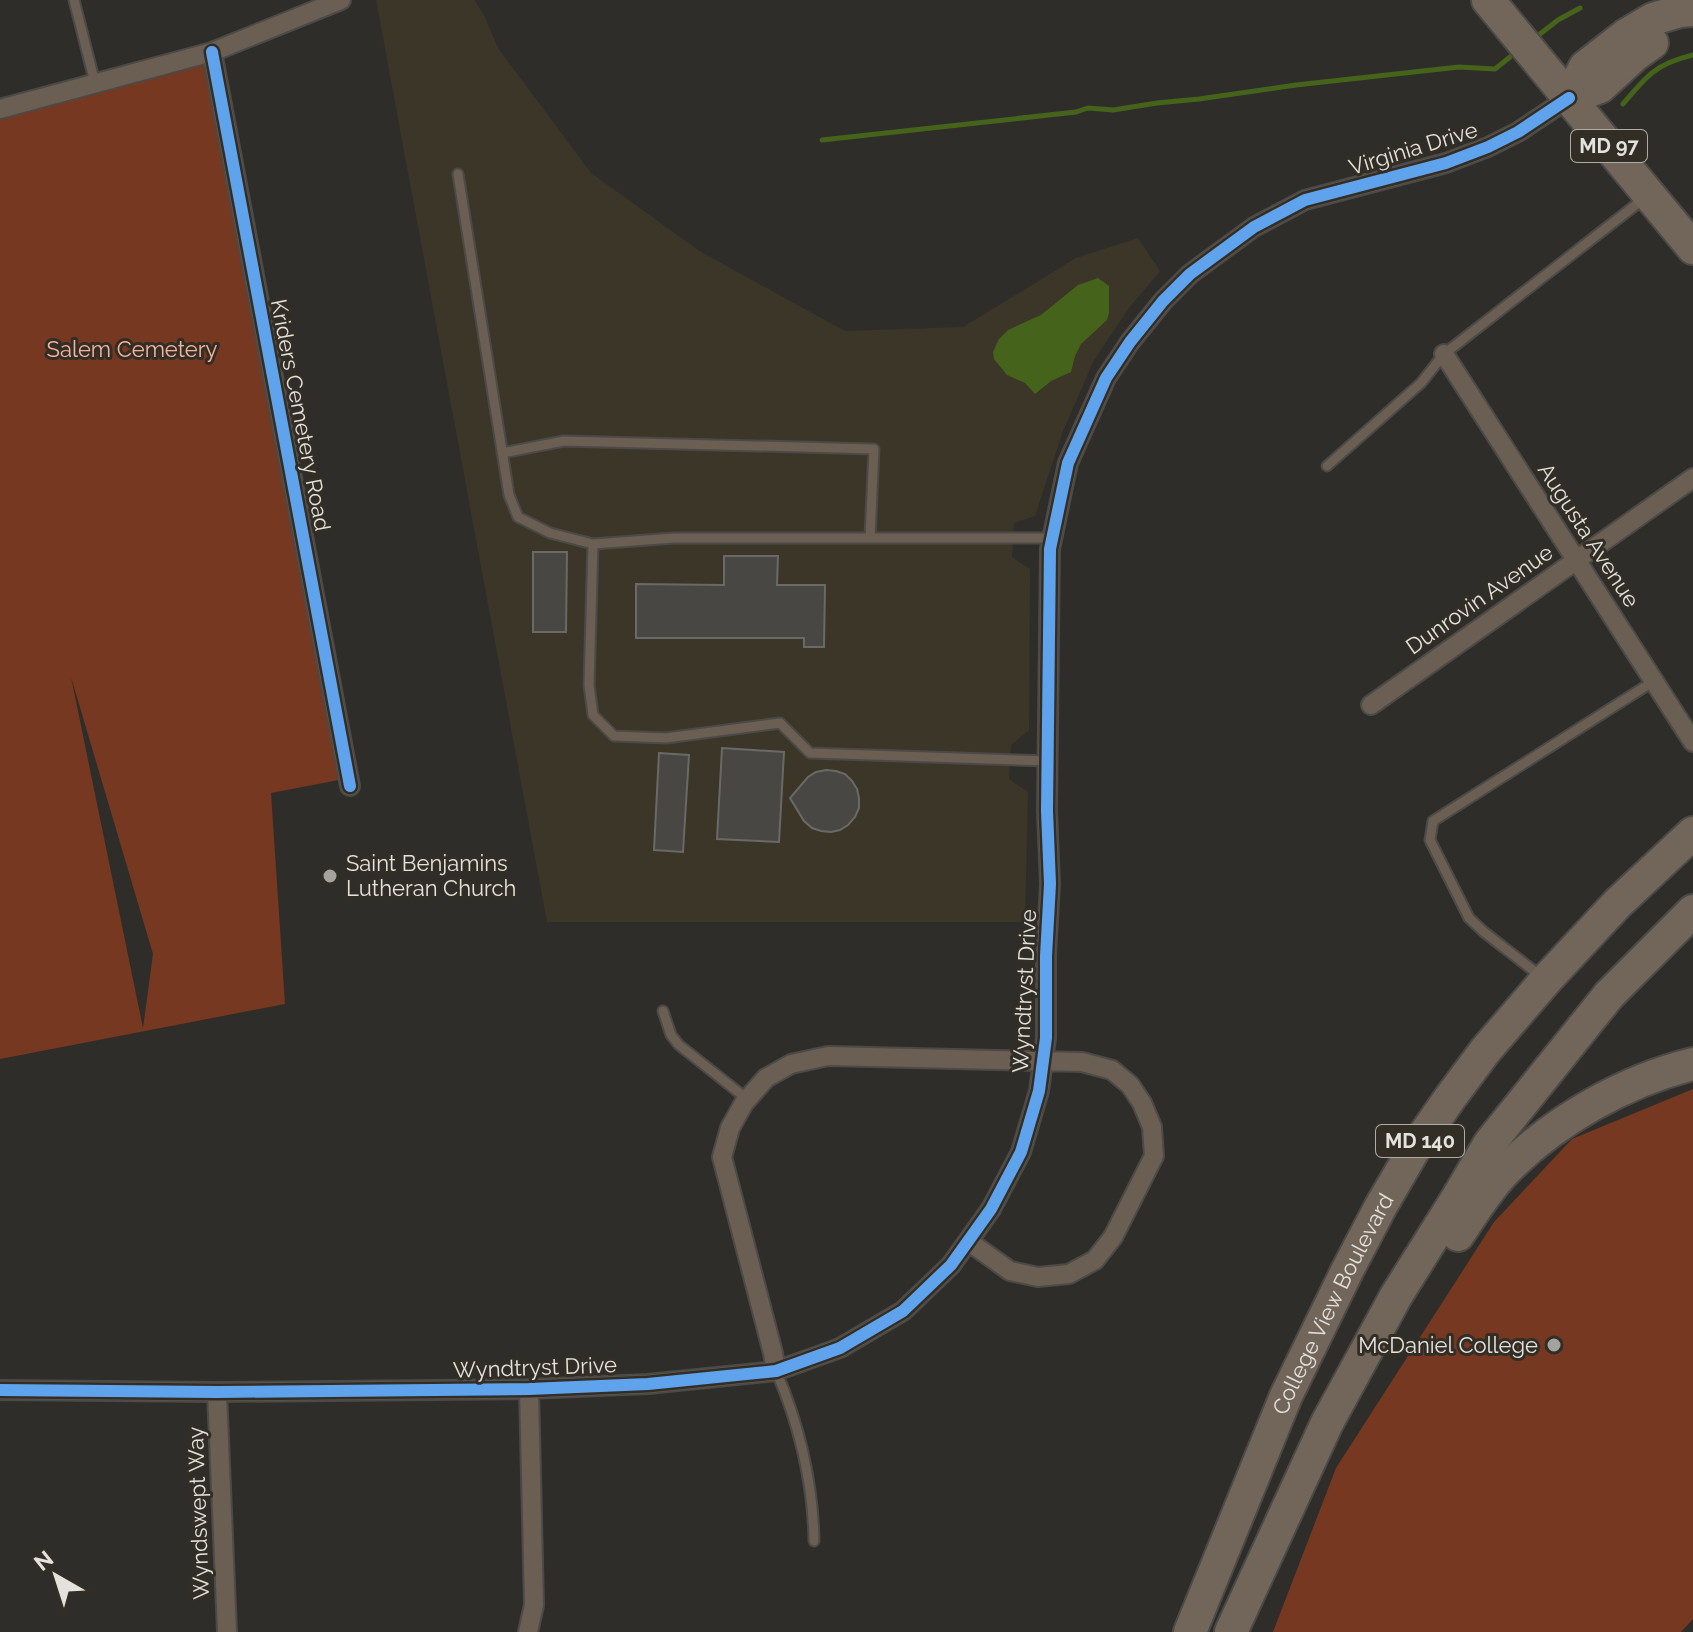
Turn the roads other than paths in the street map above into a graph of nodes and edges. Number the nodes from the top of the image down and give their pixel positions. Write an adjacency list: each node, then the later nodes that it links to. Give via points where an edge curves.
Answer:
1 (74, 0): 8 (lane)
2 (341, 0): 7 (street)
3 (1488, 0): 9 (highway, MD 97)
4 (1675, 0): 5 (highway)
5 (1693, 7): 9 (highway, via 1653,19 1626,35 1585,67)
6 (1693, 32): 9 (highway, via 1649,44 1600,87)
7 (212, 52): 8 (street); 27 (street, Kriders Cemetery Road)
8 (95, 83): 10 (street)
9 (1569, 98): 12 (highway, MD 97); 13 (street, Virginia Drive, via 1474,153)
10 (0, 109)
11 (458, 174): 16 (lane)
12 (1649, 195): 14 (highway, MD 97); 15 (lane)
13 (1305, 200): 20 (street, Wyndtryst Drive, via 1254,227 1190,274 1130,342 1106,378 1068,463)
14 (1693, 248)
15 (1444, 354): 17 (lane, via 1421,383); 22 (street, Augusta Avenue)
16 (502, 453): 19 (lane, via 564,441 874,449); 21 (lane, via 518,517 550,533)
17 (1327, 466)
18 (1693, 478): 22 (street, Dunrovin Avenue)
19 (870, 538): 20 (lane); 21 (lane, via 674,538)
20 (1051, 538): 26 (street, Wyndtryst Drive)
21 (593, 544): 26 (lane, via 589,685 593,715 614,736 666,738 780,723 810,753)
22 (1576, 560): 23 (street, Augusta Avenue); 24 (street, Dunrovin Avenue)
23 (1654, 681): 25 (street, Augusta Avenue); 30 (lane, via 1433,821 1430,840 1469,918)
24 (1371, 705)
25 (1693, 742)
26 (1048, 761): 32 (street, Wyndtryst Drive, via 1050,884)
27 (350, 786)
28 (1693, 833): 30 (highway, College View Boulevard / MD 140)
29 (1693, 911): 44 (highway, College View Boulevard / MD 140, via 1609,995 1490,1143 1396,1296 1327,1423)
30 (1546, 980): 43 (highway, College View Boulevard / MD 140, via 1450,1098 1381,1206 1286,1396)
31 (663, 1011): 34 (lane, via 679,1045)
32 (1043, 1060): 34 (street, via 828,1056 791,1064 766,1078); 35 (street, Wyndtryst Drive, via 1021,1152); 35 (street, via 1112,1070 1130,1085 1152,1127 1154,1156 1113,1237 1095,1260 1069,1274 1038,1277 1010,1271)
33 (1693, 1064): 44 (highway, via 1594,1104 1504,1172 1398,1329)
34 (747, 1099): 36 (street, via 730,1128 722,1157)
35 (968, 1241): 36 (street, Wyndtryst Drive, via 903,1311 840,1348)
36 (776, 1371): 37 (street, Wyndtryst Drive); 40 (lane, via 804,1460)
37 (529, 1389): 39 (street, Wyndtryst Drive); 42 (street, via 534,1605)
38 (0, 1390): 39 (street, Wyndtryst Drive)
39 (217, 1392): 41 (street, Wyndswept Way)
40 (814, 1541)
41 (227, 1632)
42 (528, 1632)
43 (1190, 1632)
44 (1234, 1632)

